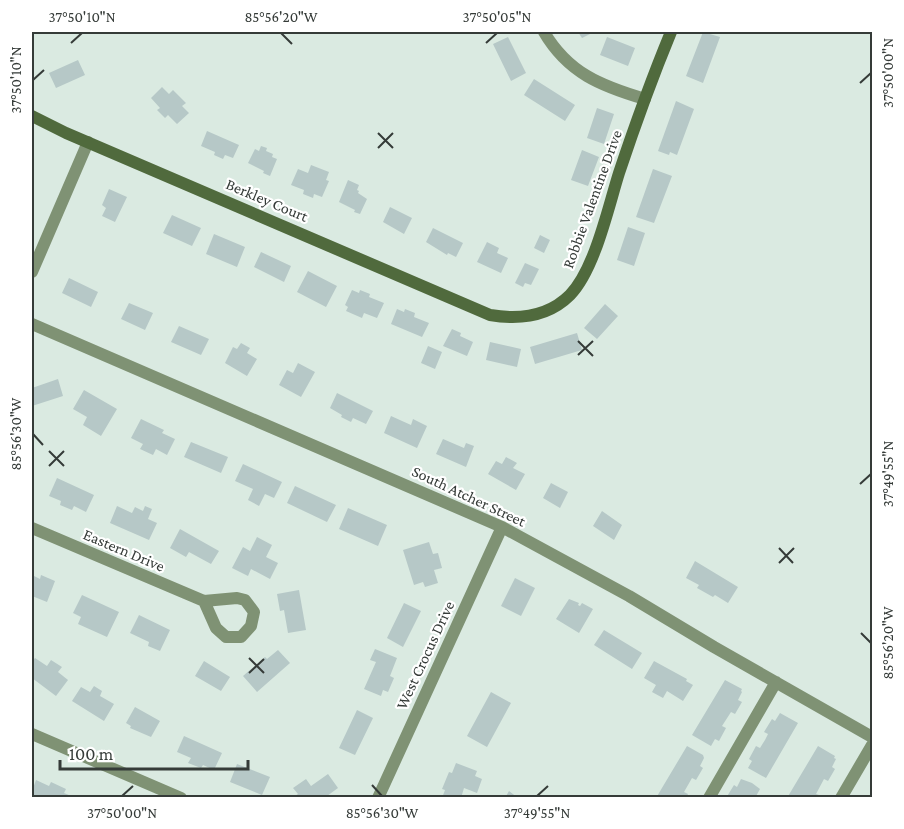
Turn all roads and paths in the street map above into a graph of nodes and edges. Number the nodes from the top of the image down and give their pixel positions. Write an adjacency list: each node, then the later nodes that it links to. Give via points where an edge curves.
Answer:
1 (544, 32): 3 (street, via 560,55 581,73 612,90)
2 (671, 32): 3 (street, Robbie Valentine Drive)
3 (645, 99): 7 (street, Robbie Valentine Drive, via 582,280 562,303 537,315)
4 (32, 116): 5 (street, Berkley Court)
5 (88, 142): 6 (street); 7 (street, Berkley Court)
6 (32, 272)
7 (490, 315)
8 (32, 324): 9 (street, South Atcher Street)
9 (502, 527): 12 (street, South Atcher Street); 17 (street, West Crocus Drive)
10 (32, 528): 11 (street, Eastern Drive)
11 (204, 601)
12 (776, 682): 14 (street, South Atcher Street); 18 (street)
13 (32, 734): 16 (street)
14 (873, 737)
15 (873, 745): 19 (street)
16 (181, 798)
17 (378, 798)
18 (709, 798)
19 (841, 798)

